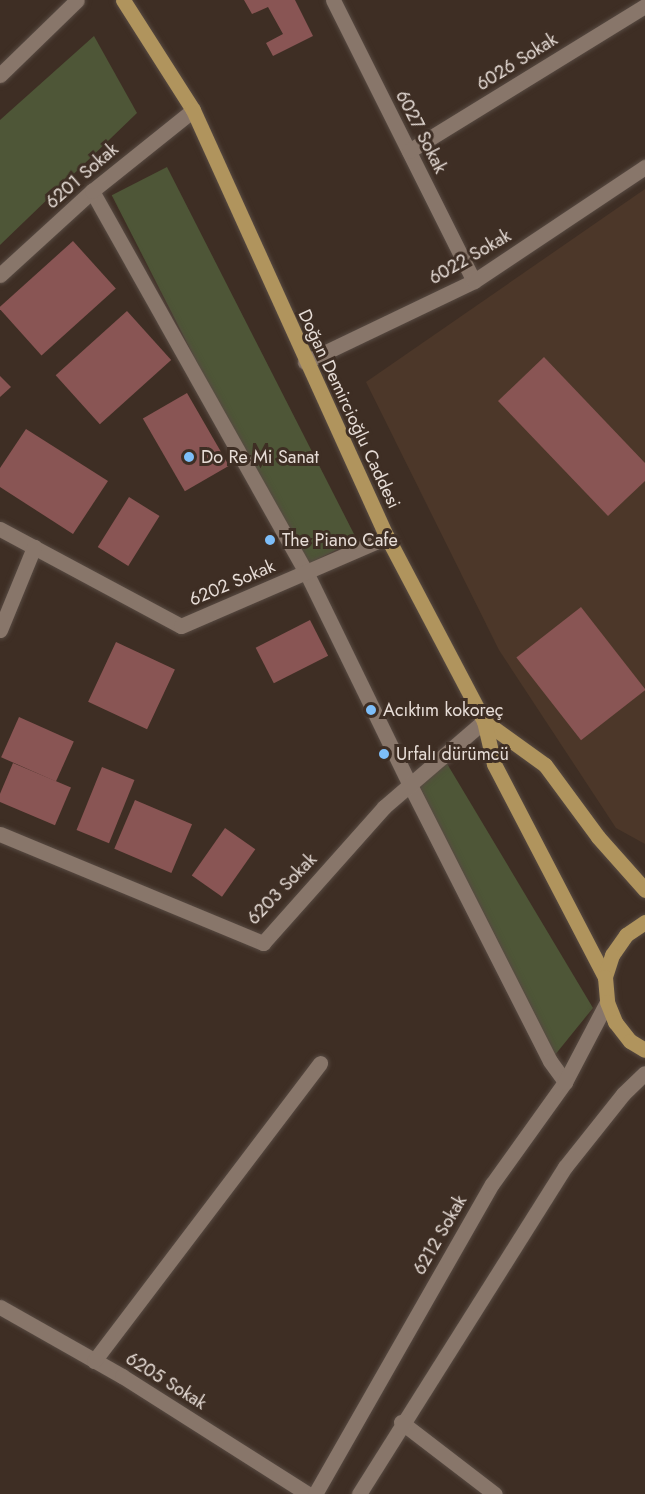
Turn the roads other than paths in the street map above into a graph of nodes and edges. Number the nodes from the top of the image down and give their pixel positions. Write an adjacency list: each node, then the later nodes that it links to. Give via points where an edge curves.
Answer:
1 (77, 0): 5 (street)
2 (123, 0): 6 (main road, Doğan Demircioğlu Caddesi)
3 (333, 0): 7 (street, 6027 Sokak)
4 (645, 6): 7 (street, 6026 Sokak)
5 (0, 75)
6 (193, 110): 9 (street, 6201 Sokak); 12 (main road, Doğan Demircioğlu Caddesi)
7 (409, 151): 11 (street, 6027 Sokak)
8 (645, 167): 11 (street, 6022 Sokak)
9 (92, 192): 10 (street, 6201 Sokak); 16 (street)
10 (0, 275)
11 (474, 281): 12 (street, 6022 Sokak)
12 (305, 362): 14 (main road, Doğan Demircioğlu Caddesi)
13 (0, 529): 15 (street, 6202 Sokak)
14 (387, 537): 16 (street, 6202 Sokak); 18 (main road, Doğan Demircioğlu Caddesi)
15 (34, 547): 16 (street, 6202 Sokak, via 181,626); 17 (street)
16 (306, 572): 19 (street)
17 (0, 630)
18 (484, 721): 19 (street, 6203 Sokak); 21 (main road, Doğan Demircioğlu Caddesi, via 545,765 598,837); 23 (main road, via 499,774)
19 (410, 785): 20 (street, 6203 Sokak, via 384,807 263,943); 28 (street, via 550,1061)
20 (0, 834)
21 (645, 890)
22 (645, 922): 23 (main road, via 626,936 612,955)
23 (605, 977): 24 (main road)
24 (607, 1002): 25 (main road, via 615,1022 630,1041); 28 (street, 6212 Sokak)
25 (645, 1050)
26 (320, 1063): 30 (street)
27 (645, 1073): 31 (street, via 623,1094 566,1167)
28 (565, 1082): 33 (street, 6212 Sokak, via 492,1184)
29 (0, 1308): 30 (street, 6205 Sokak)
30 (94, 1360): 32 (street, 6205 Sokak)
31 (401, 1422): 34 (street); 35 (street)
32 (308, 1494)
33 (315, 1494)
34 (359, 1494)
35 (495, 1494)

